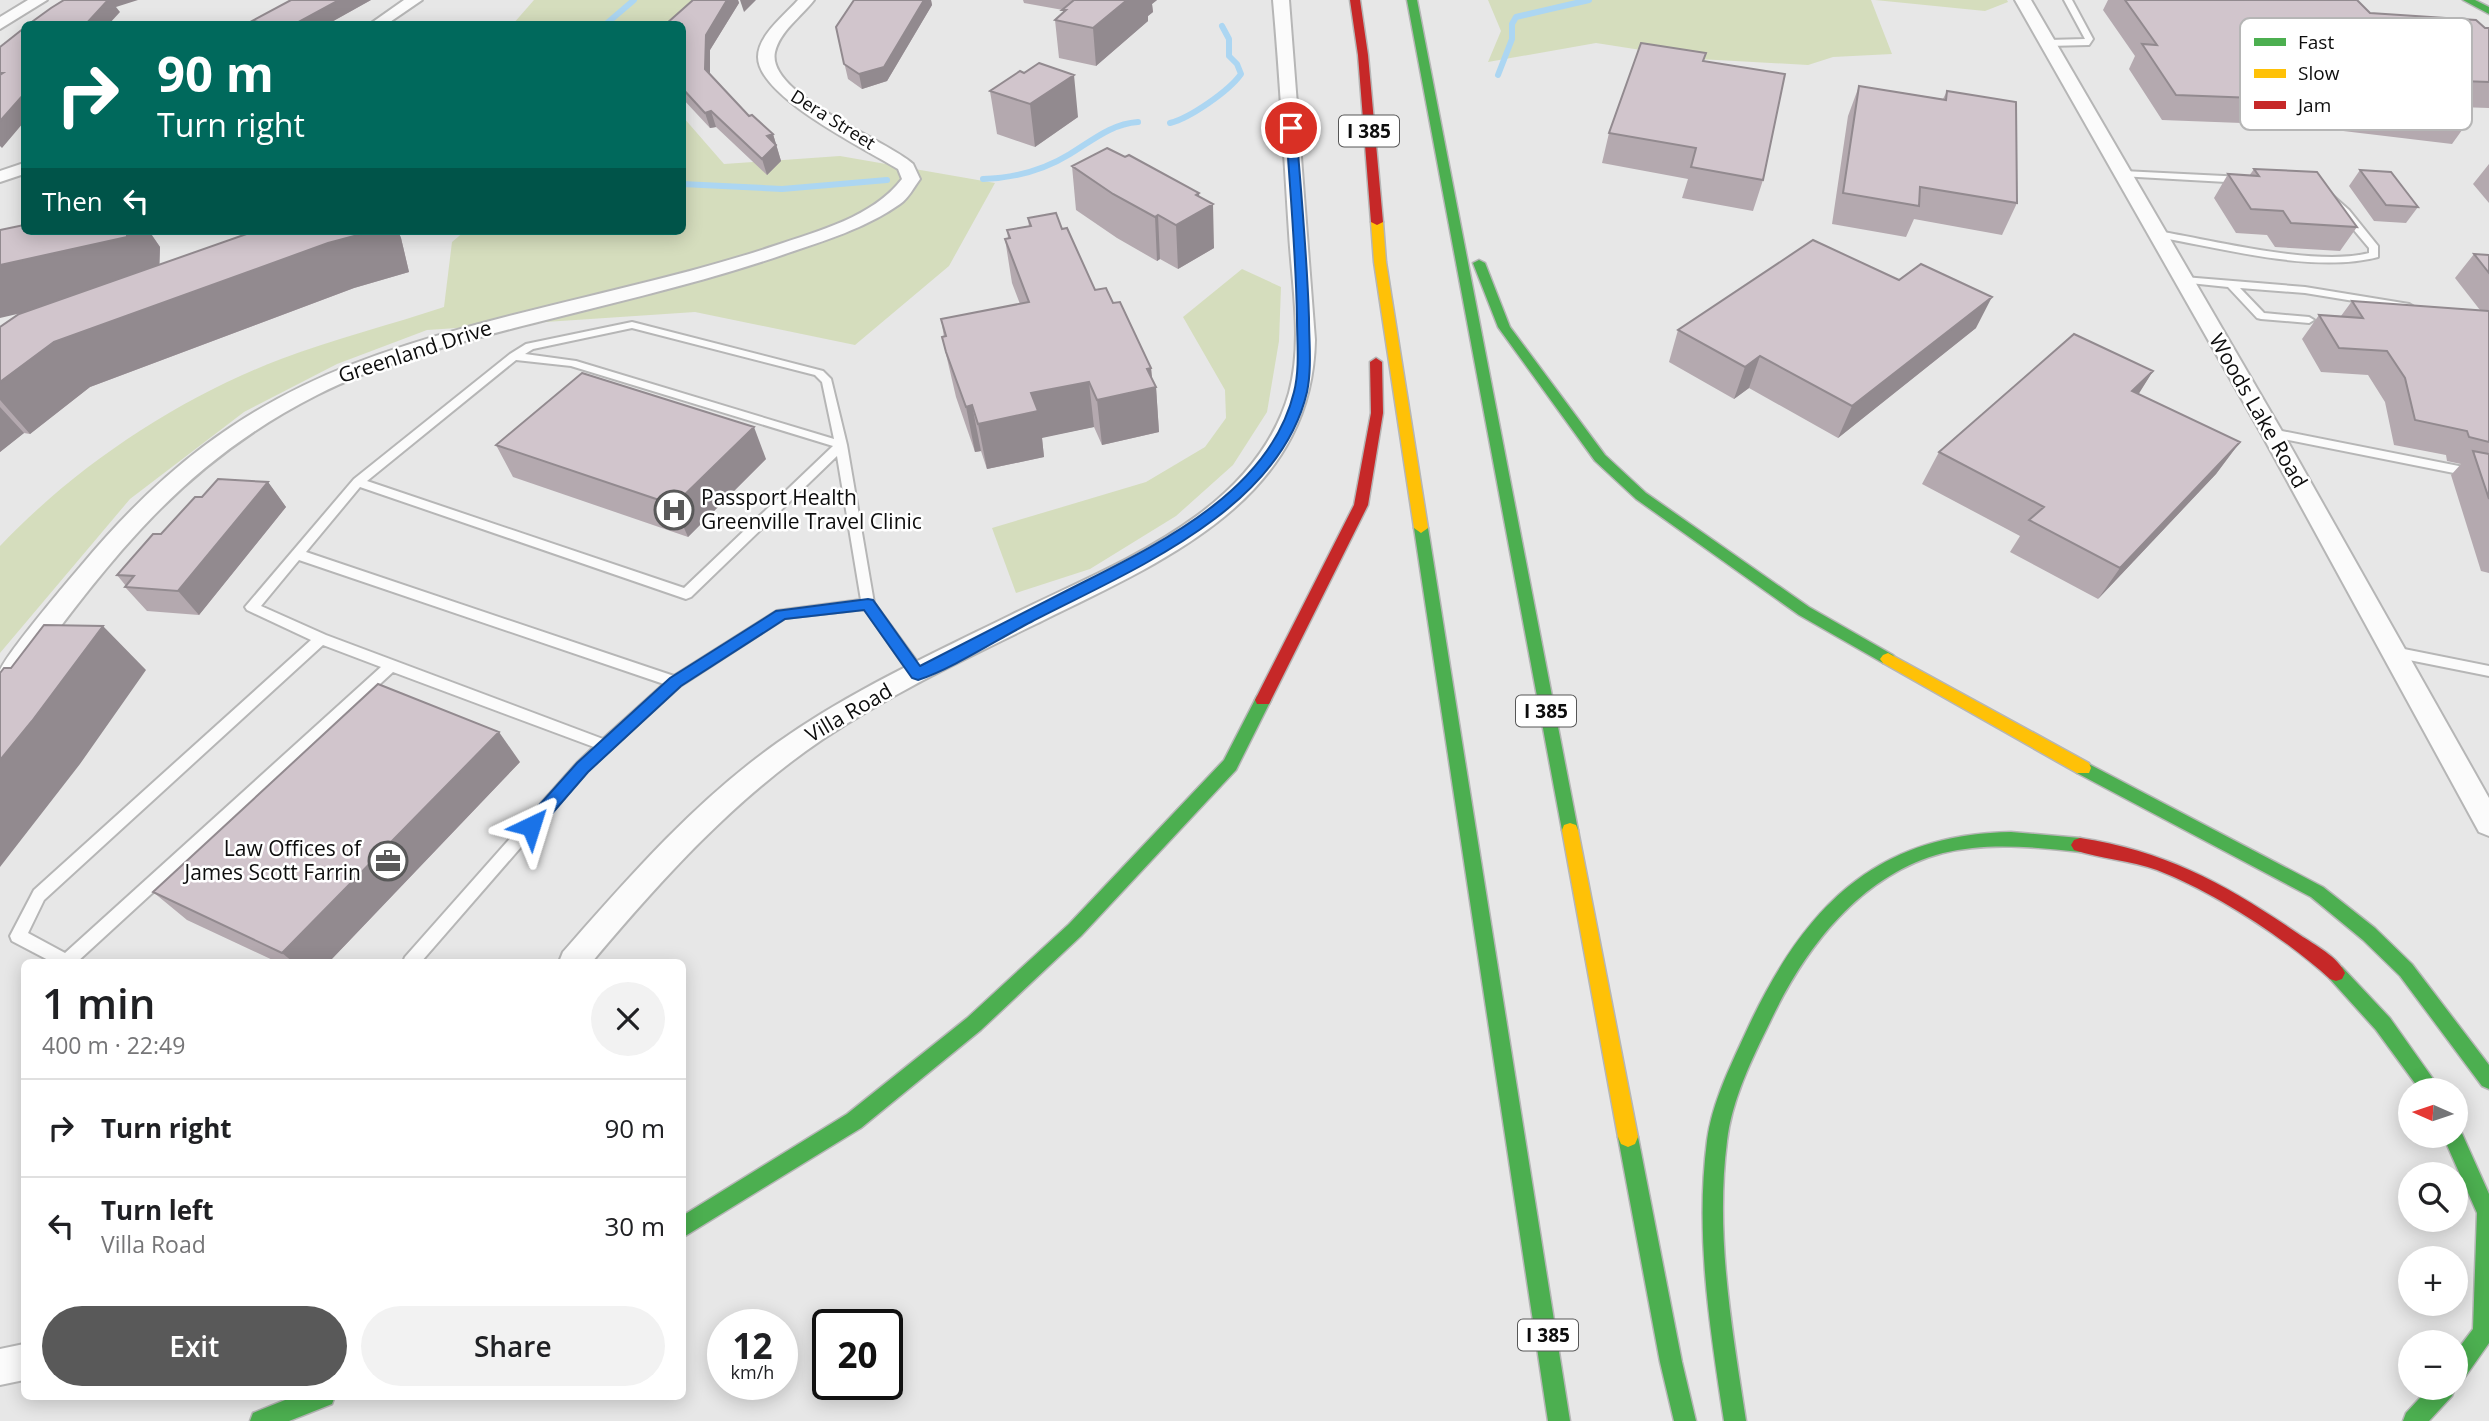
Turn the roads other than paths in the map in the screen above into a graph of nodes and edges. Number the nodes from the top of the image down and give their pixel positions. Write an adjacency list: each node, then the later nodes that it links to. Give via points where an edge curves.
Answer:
1 (39, 0): 12 (street)
2 (414, 0): 11 (street)
3 (806, 0): 14 (street, Dera Street, via 770,43 766,66 772,78 826,118)
4 (1282, 0): 38 (street, Villa Road, via 1304,360 1301,390 1277,447 1233,498 1173,542)
5 (1355, 0): 22 (main road, I 385)
6 (1412, 0): 16 (main road, I 385)
7 (2023, 0): 13 (street, Woods Lake Road)
8 (2068, 0): 13 (lane, via 2089,39 2077,44)
9 (2468, 0): 10 (main road)
10 (2489, 11)
11 (382, 21)
12 (0, 24)
13 (2048, 43): 17 (street, Woods Lake Road)
14 (904, 164): 40 (street, Greenland Drive, via 911,174 905,191 813,238 713,272 409,350 323,382 270,411 186,470 133,521)
15 (21, 169): 18 (street)
16 (1444, 172): 48 (main road, via 1504,327 1600,458 1641,496 1804,611 2028,739 2317,891 2406,970); 60 (main road, I 385)
17 (2123, 174): 19 (lane); 21 (street, Woods Lake Road)
18 (0, 177)
19 (2259, 181)
20 (2323, 195): 21 (lane, via 2347,212 2374,248 2374,255 2366,260 2340,261)
21 (2157, 234): 23 (street, Woods Lake Road)
22 (1380, 262): 50 (main road, via 1377,413 1360,505 1230,765 1075,930 974,1024 854,1121); 51 (main road, I 385)
23 (2184, 280): 24 (lane); 28 (street, Woods Lake Road)
24 (2231, 284): 25 (lane, via 2305,290); 26 (lane, via 2261,316)
25 (2427, 310)
26 (2309, 320)
27 (514, 356): 29 (lane, via 572,363); 29 (lane, via 530,346 632,325 819,373 827,381); 31 (lane)
28 (2272, 433): 30 (lane); 35 (street, Woods Lake Road)
29 (841, 445): 31 (lane, via 686,594); 33 (lane)
30 (2489, 476)
31 (358, 482): 32 (lane)
32 (297, 554): 34 (lane, via 252,607); 39 (lane)
33 (868, 604): 38 (lane); 39 (lane, via 782,614)
34 (321, 639): 36 (lane); 43 (lane, via 39,895 18,936)
35 (2394, 652): 37 (lane); 42 (street, Woods Lake Road)
36 (392, 665): 41 (lane); 44 (lane)
37 (2489, 671)
38 (918, 674): 46 (street, Villa Road, via 843,714 739,788 645,878)
39 (675, 682): 41 (lane)
40 (0, 688)
41 (606, 746): 45 (lane, via 582,767)
42 (2489, 824)
43 (60, 959)
44 (69, 959)
45 (414, 959)
46 (577, 959)
47 (2422, 1078): 61 (main road, via 2375,1013 2327,963 2186,873 2142,858 2031,839 1984,838 1913,854 1866,881 1843,902 1812,934 1783,976 1742,1063 1718,1137 1712,1212 1717,1303)
48 (2489, 1080)
49 (2458, 1148): 52 (main road, via 2487,1213 2484,1332)
50 (686, 1226)
51 (1535, 1249): 55 (main road); 59 (main road, I 385)
52 (2468, 1354)
53 (21, 1363): 54 (street)
54 (0, 1367)
55 (1534, 1368)
56 (314, 1400): 58 (main road)
57 (2433, 1400): 62 (main road)
58 (261, 1421)
59 (1559, 1421)
60 (1685, 1421)
61 (1735, 1421)
62 (2414, 1421)

